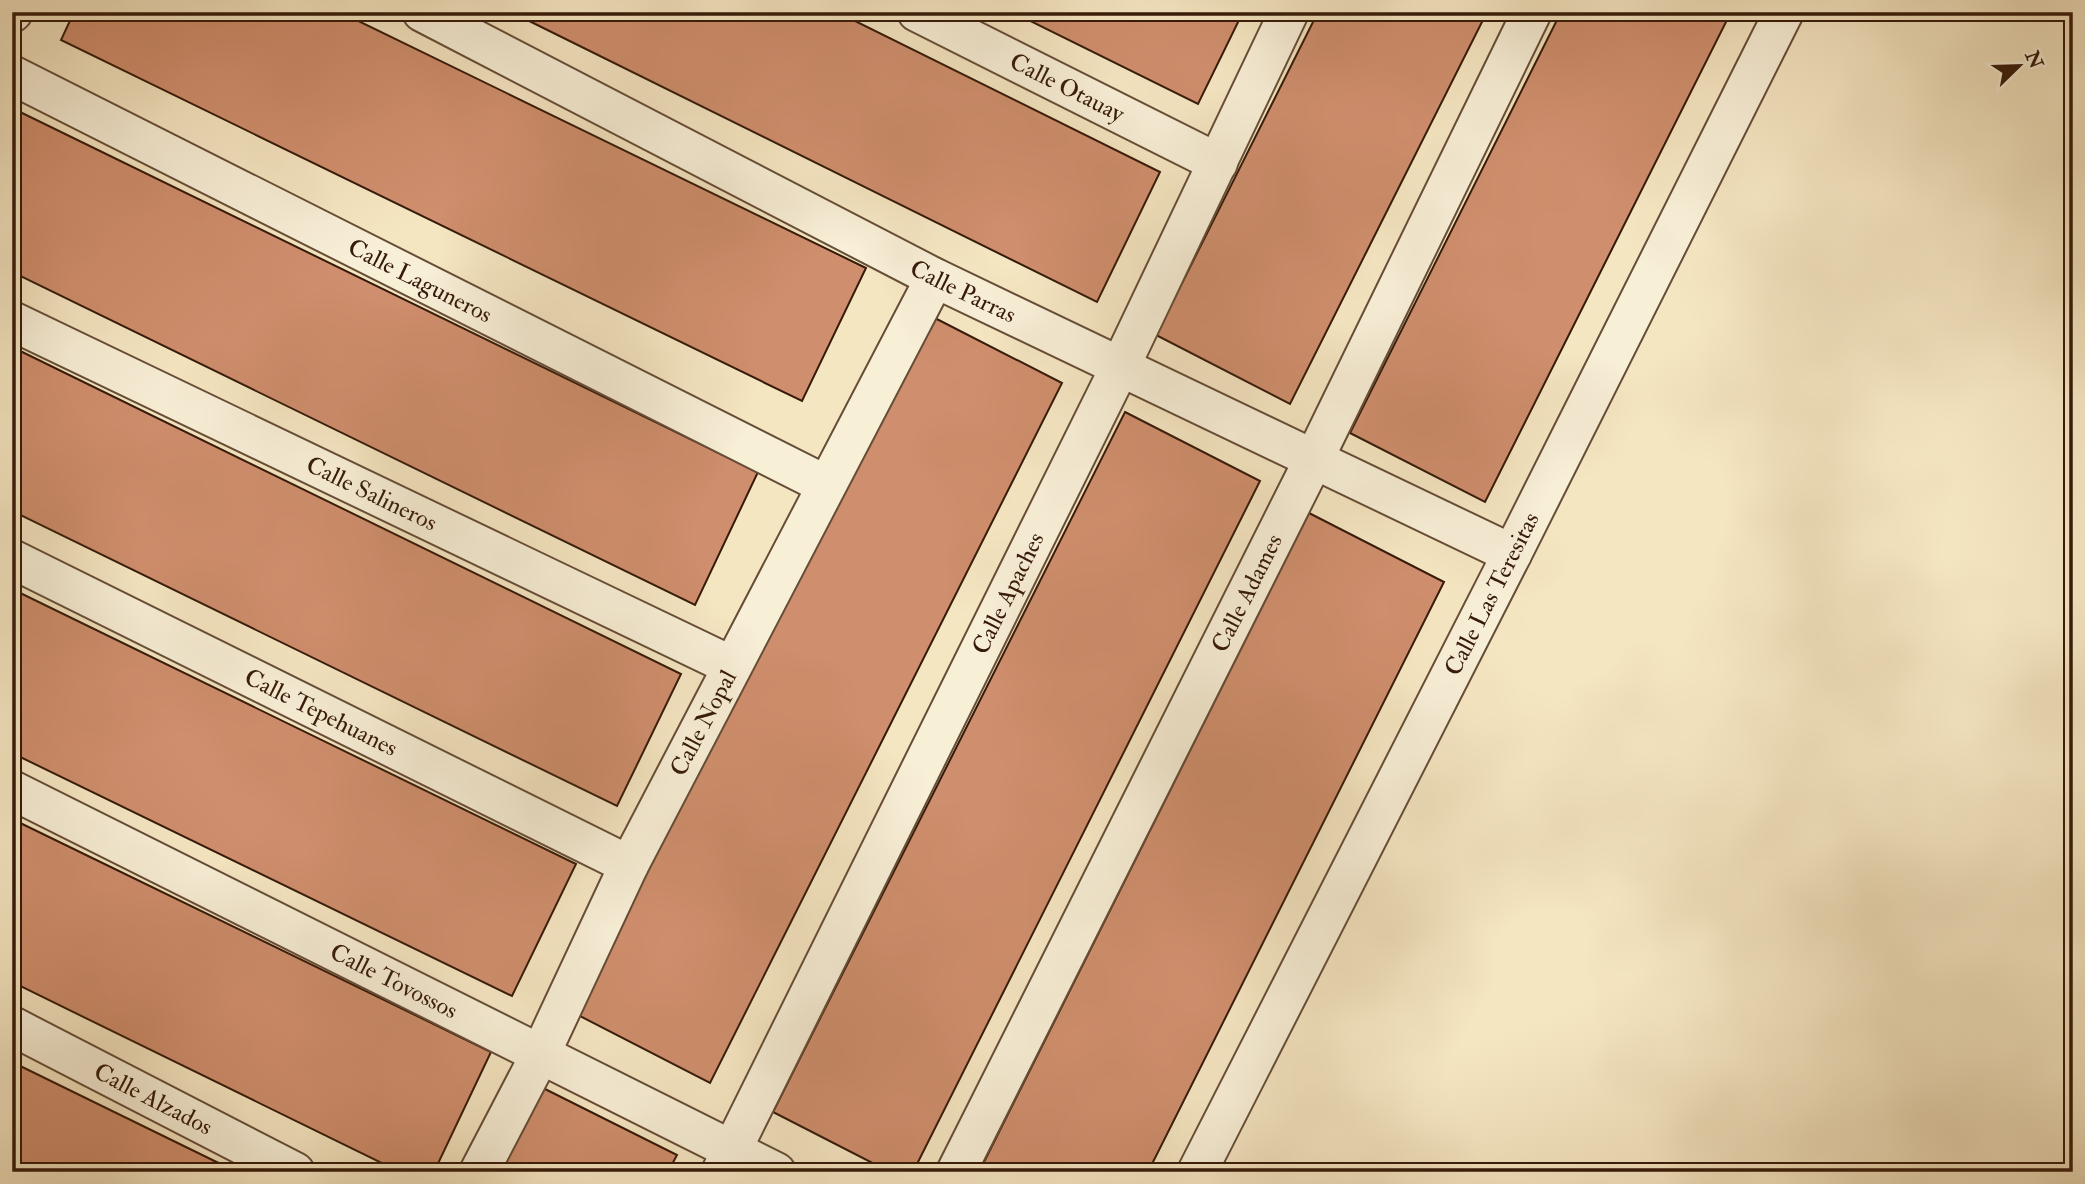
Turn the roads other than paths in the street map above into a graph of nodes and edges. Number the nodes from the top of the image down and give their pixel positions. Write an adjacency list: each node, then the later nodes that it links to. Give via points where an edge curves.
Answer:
1 (422, 12): 8 (street, Calle Parras)
2 (917, 12): 7 (street, Calle Otauay)
3 (1289, 12): 7 (street, Calle Apaches)
4 (1532, 12): 11 (street, Calle Adames)
5 (1784, 12): 13 (street, Calle Las Teresitas)
6 (12, 75): 12 (street, Calle Laguneros)
7 (1218, 163): 10 (street, Calle Apaches)
8 (935, 278): 10 (street, Calle Parras); 12 (street, Calle Nopal)
9 (12, 321): 15 (street, Calle Salineros)
10 (1121, 365): 11 (street, Calle Parras); 20 (street, Calle Apaches)
11 (1314, 459): 13 (street, Calle Parras); 24 (street, Calle Adames)
12 (826, 485): 15 (street, Calle Nopal)
13 (1513, 554): 25 (street, Calle Las Teresitas)
14 (12, 559): 17 (street, Calle Tepehuanes)
15 (732, 666): 17 (street, Calle Nopal)
16 (12, 790): 19 (street, Calle Tovossos)
17 (629, 866): 19 (street, Calle Nopal)
18 (12, 1026): 21 (street, Calle Alzados)
19 (540, 1055): 20 (street, Calle Tovossos); 22 (street, Calle Nopal)
20 (726, 1161): 23 (street, Calle Tovossos)
21 (295, 1172)
22 (479, 1172)
23 (776, 1172)
24 (956, 1172)
25 (1197, 1172)

